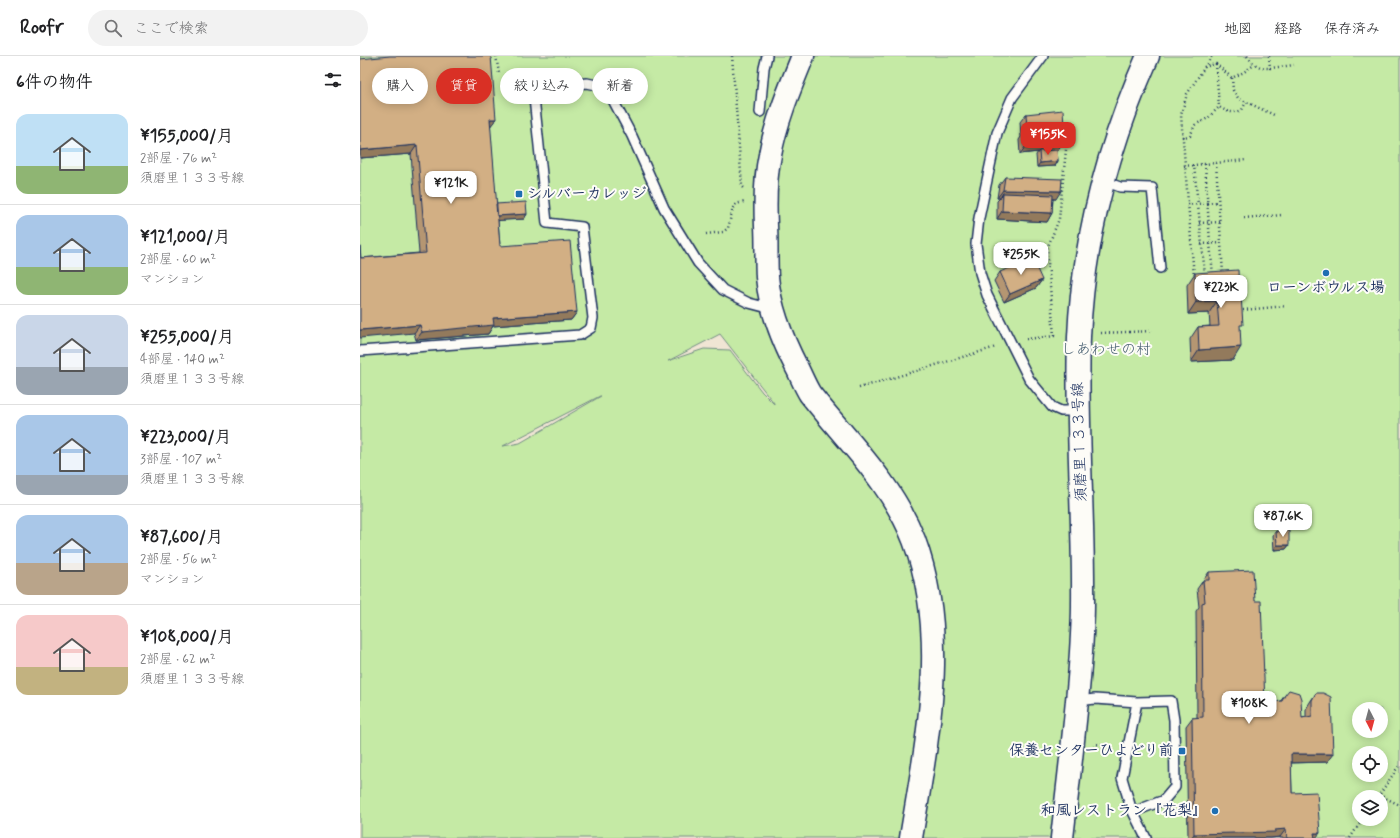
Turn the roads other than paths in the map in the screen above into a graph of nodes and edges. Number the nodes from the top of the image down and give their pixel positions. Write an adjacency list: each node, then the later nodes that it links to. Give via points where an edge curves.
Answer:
1 (767, 56): 5 (lane)
2 (803, 56): 8 (street, via 783,108 769,156 765,204 768,278)
3 (1043, 56): 10 (lane, via 1012,98 997,133 976,244 980,273 987,295 1028,379 1052,407 1061,411)
4 (1148, 56): 6 (street, 須磨里１３３号線, via 1133,91)
5 (760, 112)
6 (1103, 180): 7 (lane, via 1120,186 1152,188); 10 (street, 須磨里１３３号線, via 1092,223 1084,280 1079,335)
7 (1160, 268)
8 (773, 309): 9 (lane, via 750,304 723,290 698,263 664,208 632,136 606,87 588,83 533,88 547,223 582,227 593,318 591,328 580,335); 14 (street, via 785,345 809,392 854,445 893,497 914,540 927,584 934,663 926,744)
9 (360, 351)
10 (1078, 411): 11 (street, 須磨里１３３号線, via 1084,606)
11 (1078, 701): 12 (lane, via 1095,699); 15 (street, 須磨里１３３号線)
12 (1137, 702): 13 (lane, via 1122,778); 13 (lane, via 1171,701 1174,720 1175,787 1164,800)
13 (1133, 812): 16 (lane)
14 (911, 838)
15 (1062, 838)
16 (1146, 838)

